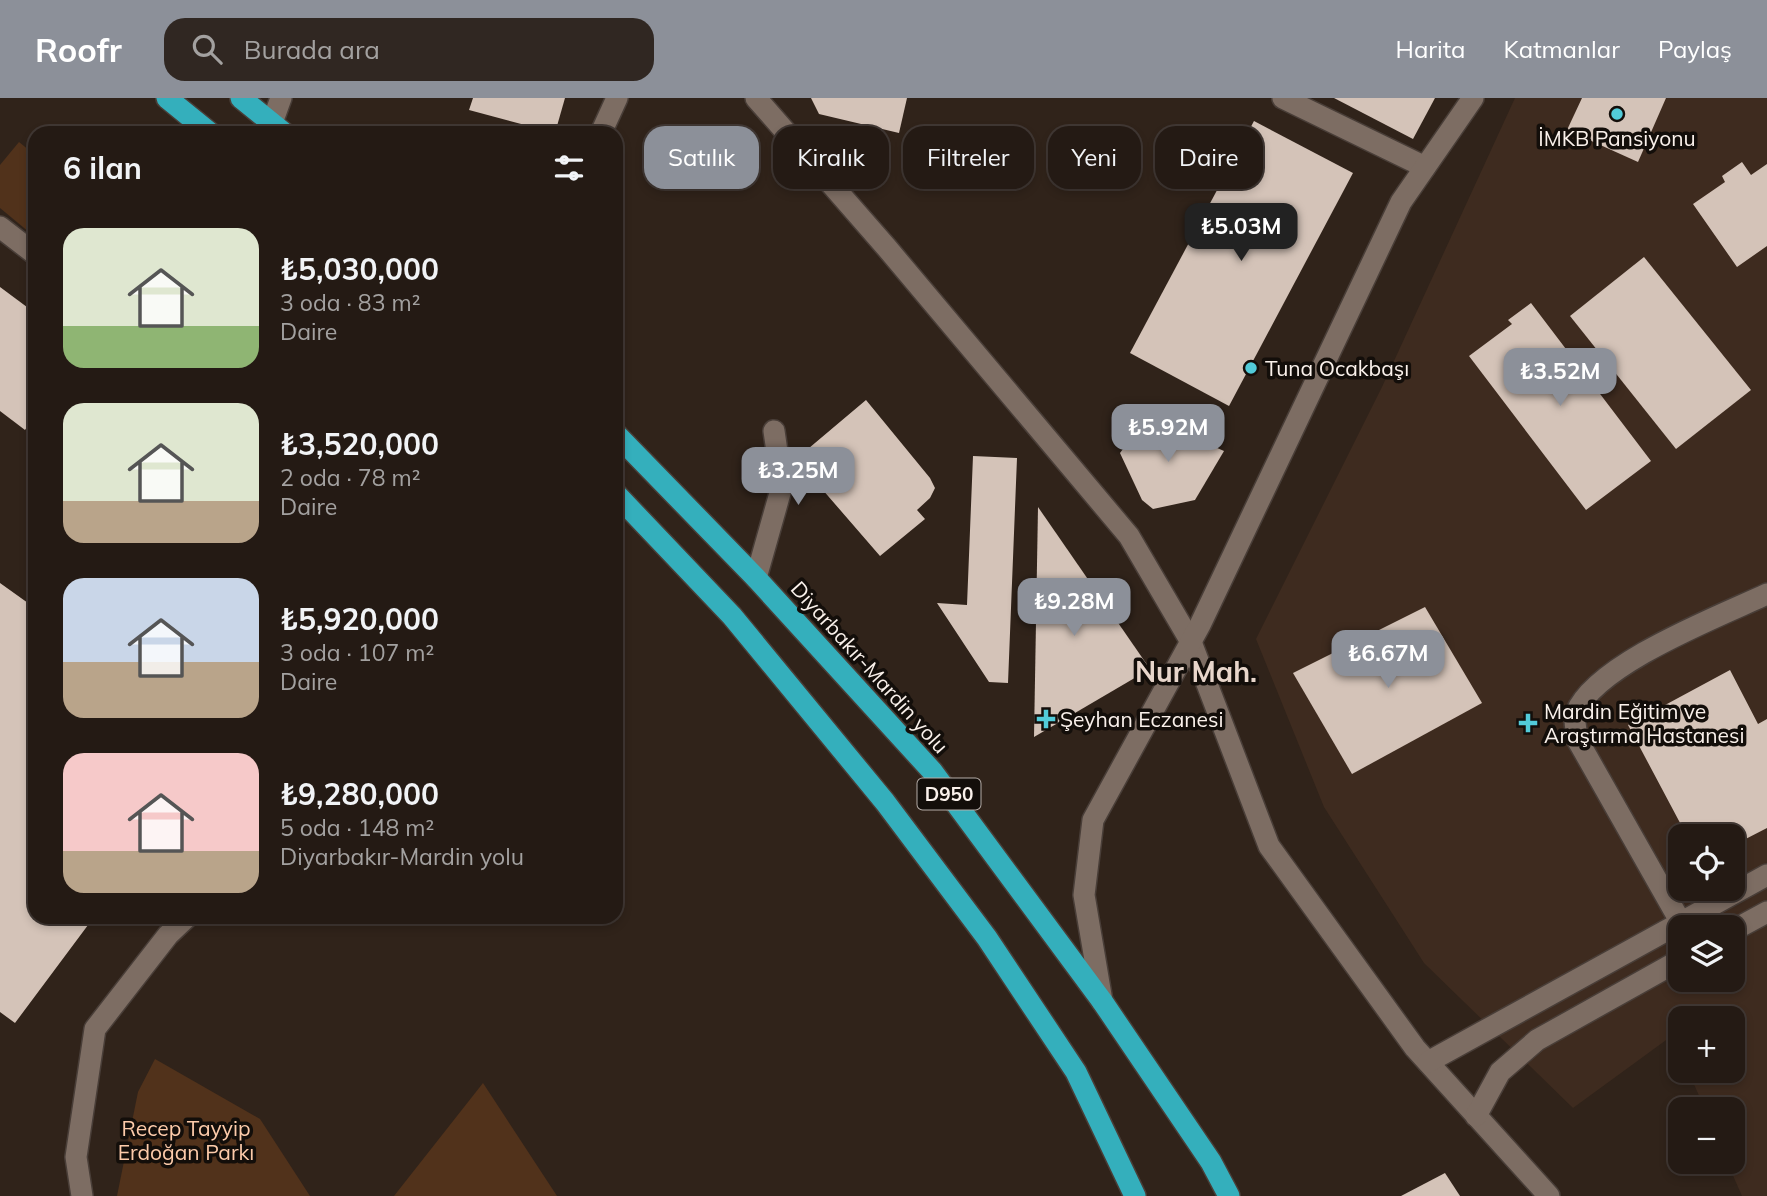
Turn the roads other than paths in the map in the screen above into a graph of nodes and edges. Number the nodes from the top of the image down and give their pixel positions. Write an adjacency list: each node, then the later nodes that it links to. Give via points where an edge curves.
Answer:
1 (167, 98): 8 (highway)
2 (241, 98): 9 (highway)
3 (281, 98): 10 (street)
4 (617, 98): 11 (street)
5 (756, 98): 20 (street, via 1129,536)
6 (1283, 98): 12 (street)
7 (1473, 98): 12 (street)
8 (201, 126)
9 (276, 126)
10 (278, 126)
11 (604, 126)
12 (1425, 167): 20 (street, via 1401,202)
13 (0, 227): 14 (street)
14 (28, 249)
15 (774, 431): 18 (street, via 782,486)
16 (623, 441): 18 (highway, Diyarbakır-Mardin yolu / D950)
17 (623, 505): 33 (highway, D950, via 732,616 885,802 987,938 1076,1072)
18 (755, 578): 29 (highway, Diyarbakır-Mardin yolu / D950, via 932,771)
19 (1767, 594): 23 (street, via 1623,663 1575,714 1577,740)
20 (1191, 642): 29 (street, via 1093,820 1084,895); 30 (street, via 1269,846)
21 (1767, 875): 24 (street)
22 (1767, 912): 26 (street)
23 (1677, 915)
24 (1701, 915)
25 (180, 924): 32 (street, via 95,1029 76,1157)
26 (1745, 924)
27 (1668, 934): 30 (street)
28 (1668, 967): 31 (street, via 1537,1040 1500,1072)
29 (1102, 1001): 34 (highway, Diyarbakır-Mardin yolu / D950)
30 (1428, 1062): 31 (street)
31 (1476, 1116): 35 (street)
32 (82, 1196)
33 (1135, 1196)
34 (1229, 1196)
35 (1549, 1196)

